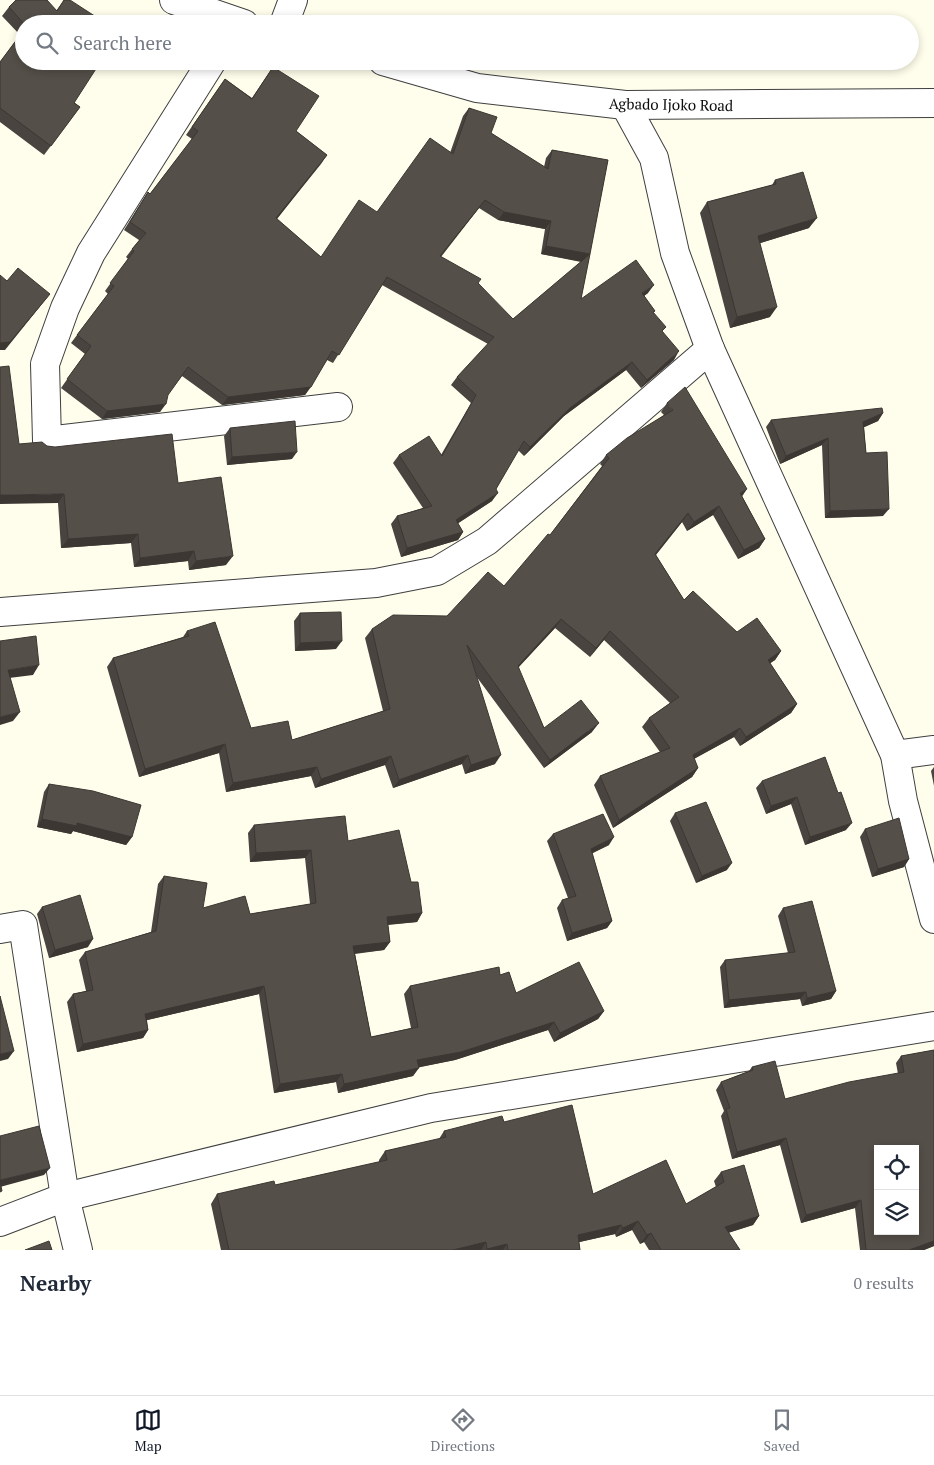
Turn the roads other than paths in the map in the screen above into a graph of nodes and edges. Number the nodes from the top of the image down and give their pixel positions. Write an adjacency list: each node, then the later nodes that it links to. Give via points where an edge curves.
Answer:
1 (174, 0): 3 (street)
2 (293, 0): 4 (street)
3 (216, 15)
4 (287, 15)
5 (206, 70): 10 (street, via 91,253 65,308 45,364 47,441)
6 (414, 70): 8 (street, Agbado Ijoko Road, via 477,88)
7 (934, 103): 8 (street, Agbado Ijoko Road)
8 (625, 106): 9 (street, via 654,158 675,253)
9 (710, 349): 11 (street, via 487,541 437,571 376,583); 13 (street)
10 (338, 408)
11 (0, 612)
12 (934, 750): 13 (street)
13 (895, 756): 14 (street)
14 (934, 919)
15 (0, 929): 17 (street, via 23,925)
16 (934, 1026): 17 (street, via 430,1108)
17 (65, 1197): 18 (street); 19 (street)
18 (0, 1222)
19 (78, 1250)

